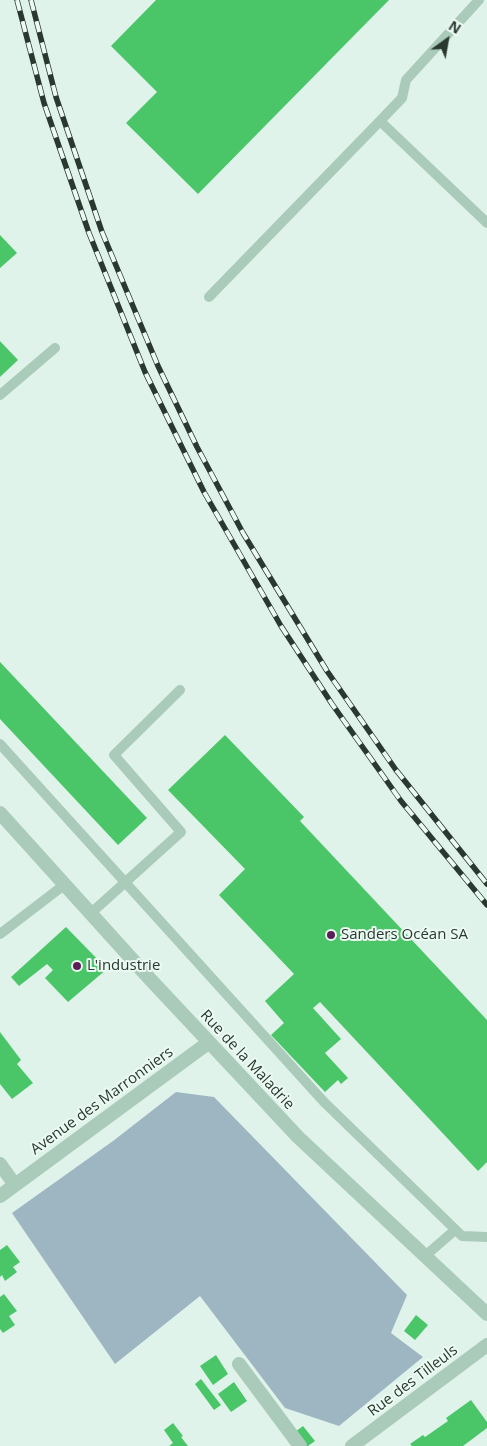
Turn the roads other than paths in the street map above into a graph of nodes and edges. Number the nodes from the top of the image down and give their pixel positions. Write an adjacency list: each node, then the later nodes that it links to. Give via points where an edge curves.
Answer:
1 (479, 0): 2 (lane, via 406,80 402,98)
2 (380, 121): 3 (lane); 4 (lane)
3 (487, 223)
4 (209, 297)
5 (54, 348): 6 (lane)
6 (0, 395)
7 (180, 690): 10 (lane, via 114,756 181,832)
8 (0, 744): 10 (lane)
9 (0, 813): 11 (street, Rue de la Maladrie)
10 (126, 883): 12 (lane); 18 (lane, via 324,1102)
11 (64, 885): 12 (street, Rue de la Maladrie); 13 (lane)
12 (90, 914): 14 (street, Rue de la Maladrie)
13 (0, 934)
14 (208, 1043): 16 (street, Avenue des Marronniers); 20 (street, Rue de la Maladrie, via 298,1138)
15 (0, 1164): 16 (street)
16 (15, 1185): 17 (street, Avenue des Marronniers)
17 (0, 1196)
18 (455, 1230): 19 (lane, via 462,1236); 20 (lane)
19 (487, 1237)
20 (425, 1256): 21 (street, Rue de la Maladrie)
21 (487, 1314)
22 (487, 1345): 24 (street, Rue des Tilleuls)
23 (239, 1364): 25 (street)
24 (357, 1445)
25 (300, 1446)

